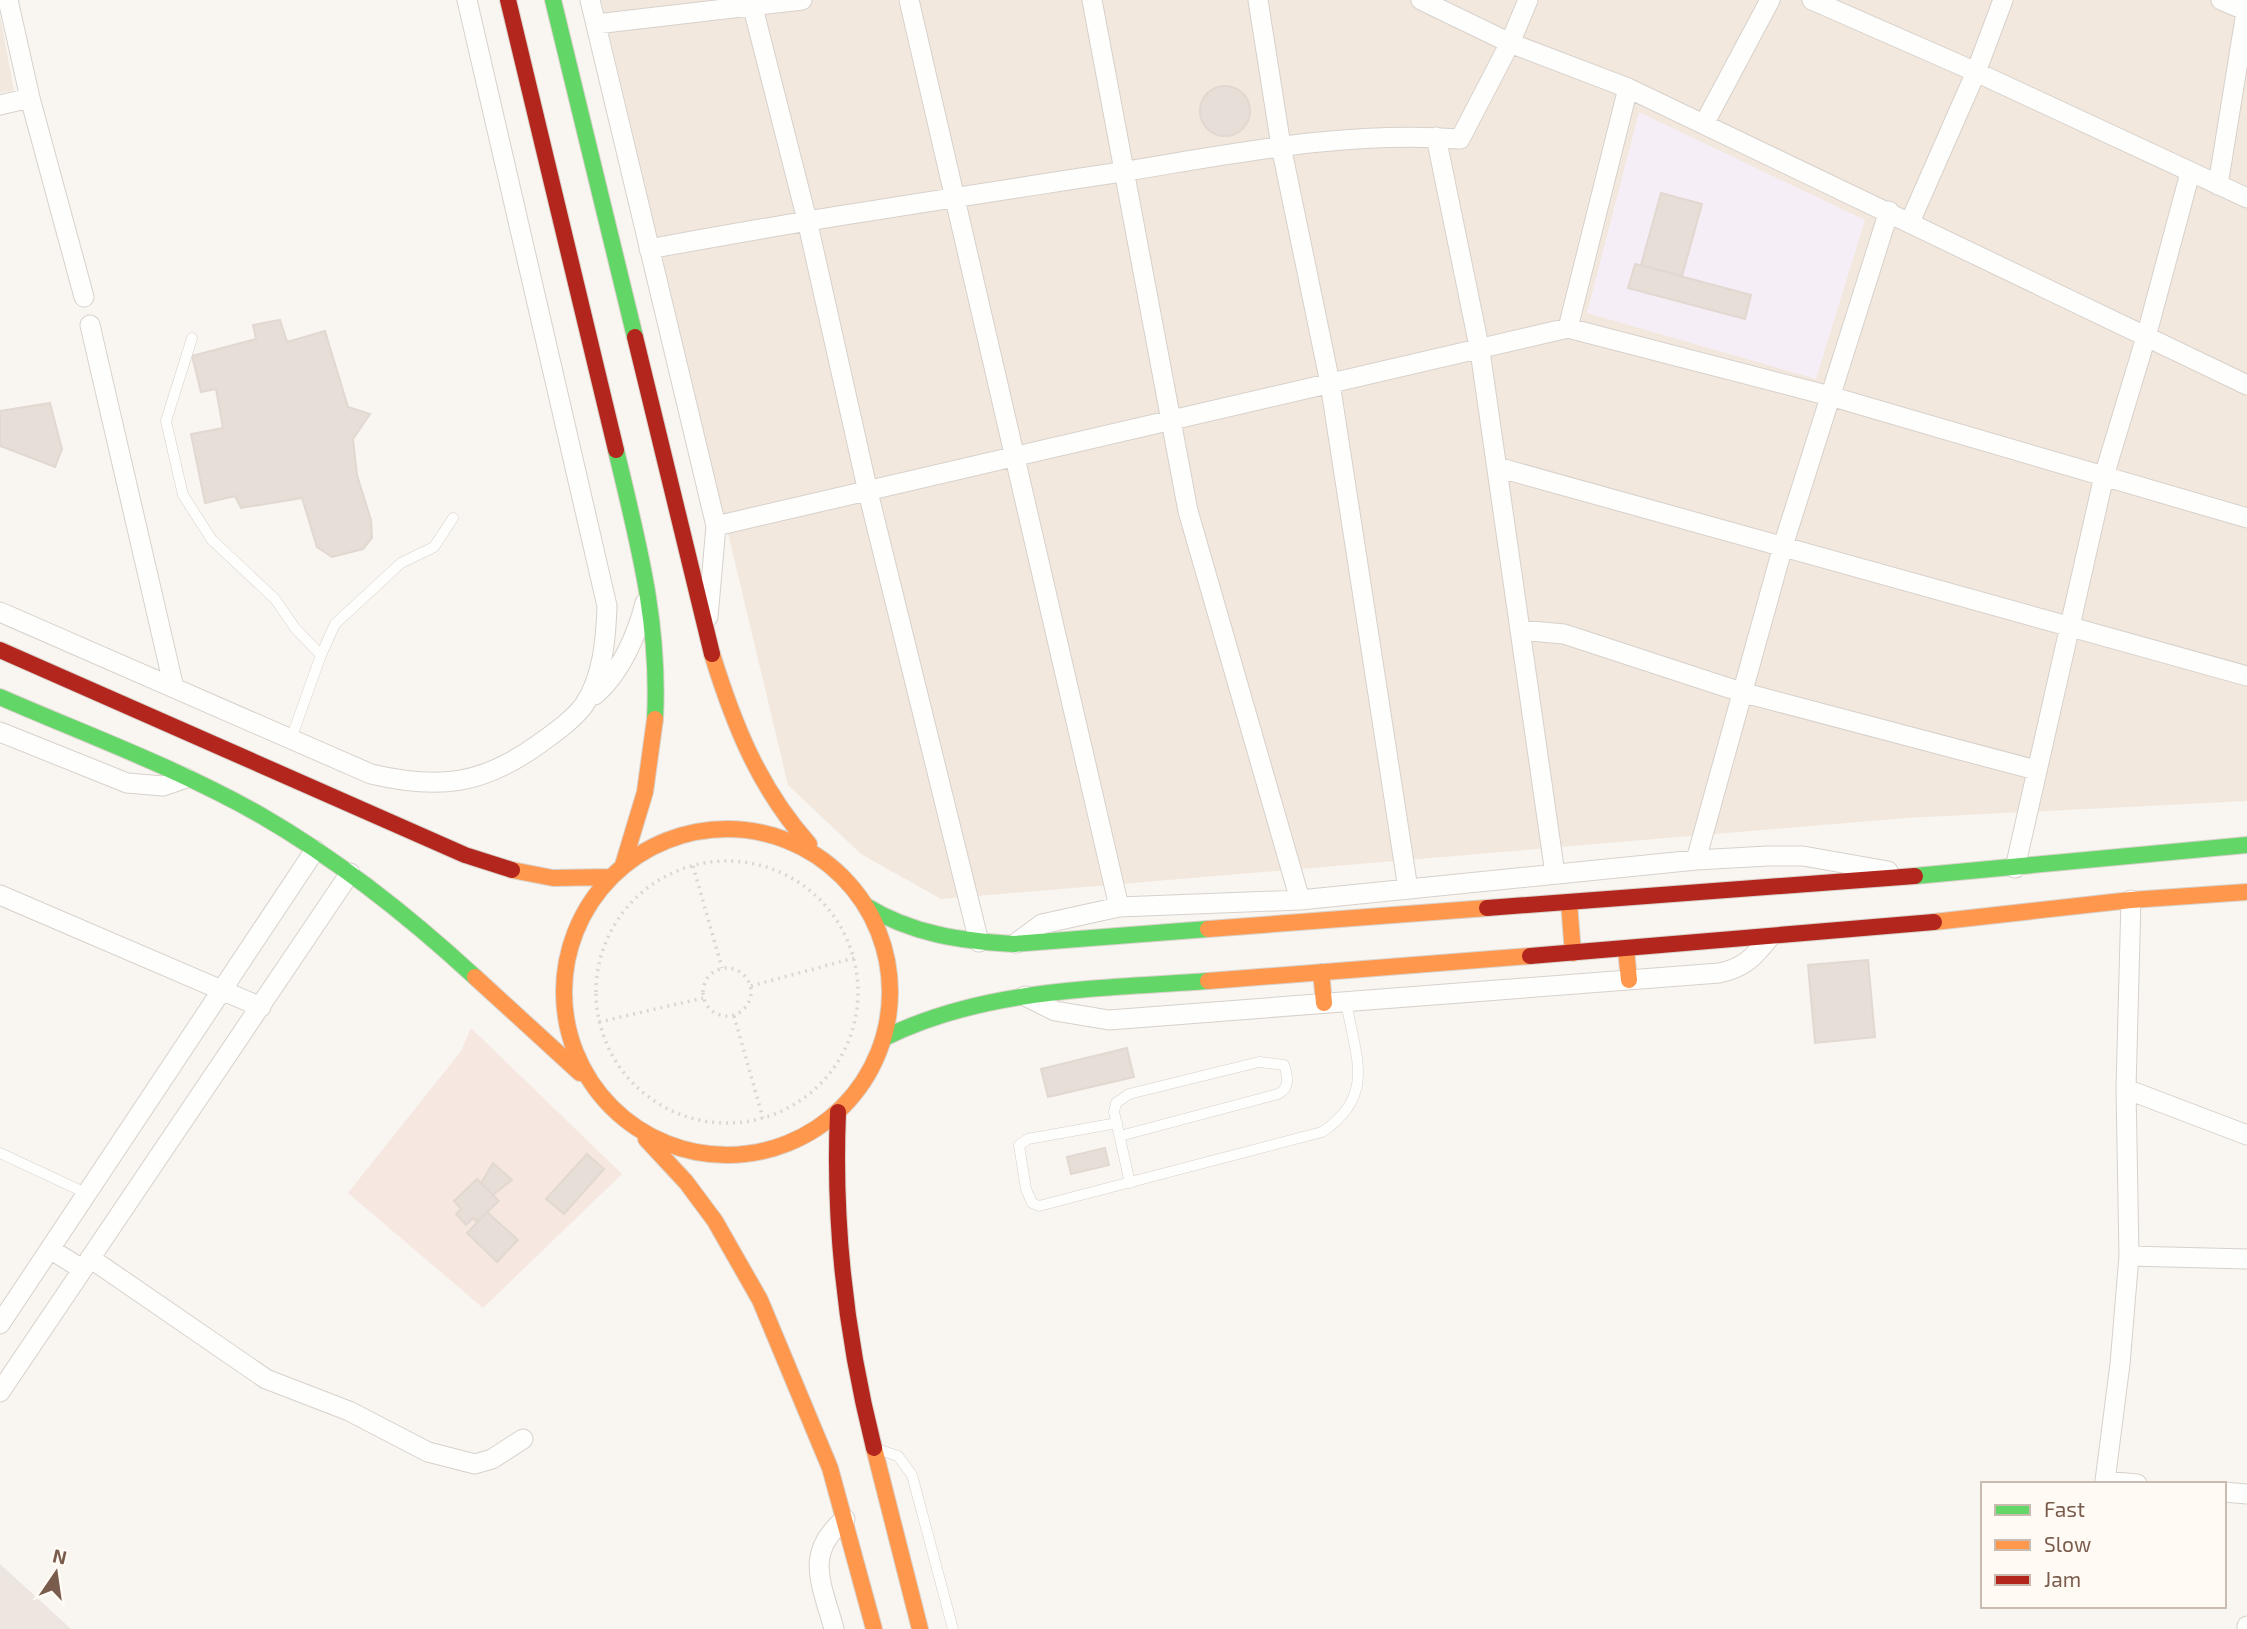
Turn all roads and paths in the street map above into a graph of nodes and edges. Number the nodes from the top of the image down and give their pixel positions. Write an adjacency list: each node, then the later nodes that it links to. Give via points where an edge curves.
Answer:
1 (8, 0): 22 (street)
2 (467, 0): 65 (street, via 607,606 600,663)
3 (508, 0): 54 (main road)
4 (553, 0): 58 (main road)
5 (590, 0): 18 (street)
6 (802, 0): 16 (street)
7 (909, 0): 30 (street)
8 (1092, 0): 27 (street)
9 (1258, 0): 26 (street)
10 (1421, 0): 19 (street)
11 (1528, 0): 19 (street)
12 (1770, 0): 24 (street)
13 (1812, 0): 20 (street)
14 (2003, 0): 20 (street)
15 (2221, 0): 17 (street)
16 (752, 3): 18 (street); 33 (street)
17 (2247, 9): 29 (street)
18 (596, 24): 35 (street)
19 (1510, 43): 21 (street); 25 (street, via 1460,139)
20 (1976, 72): 28 (street); 34 (street)
21 (1628, 88): 24 (street); 38 (street)
22 (30, 98): 23 (street); 36 (street)
23 (0, 105)
24 (1704, 124): 32 (street)
25 (1436, 137): 26 (street); 41 (street)
26 (1281, 146): 27 (street); 42 (street)
27 (1124, 171): 30 (street); 45 (street)
28 (2190, 173): 29 (street); 39 (street)
29 (2218, 185): 31 (street)
30 (955, 197): 33 (street); 46 (street)
31 (2247, 198)
32 (1889, 211): 34 (street); 44 (street)
33 (807, 220): 35 (street); 49 (street)
34 (1910, 222): 39 (street)
35 (649, 249): 52 (street)
36 (84, 297)
37 (90, 325): 62 (street)
38 (1567, 328): 41 (street); 44 (street)
39 (2146, 337): 43 (street); 48 (street)
40 (191, 338): 60 (lane, via 166,421 183,495 212,540 275,599)
41 (1480, 351): 42 (street); 47 (street)
42 (1330, 383): 45 (street); 82 (street)
43 (2247, 385)
44 (1830, 396): 48 (street); 53 (street)
45 (1170, 422): 46 (street); 85 (street, via 1188,511)
46 (1014, 455): 49 (street); 89 (street)
47 (1497, 467): 53 (street); 57 (street)
48 (2104, 476): 51 (street); 56 (street)
49 (868, 492): 52 (street); 91 (street)
50 (453, 518): 60 (lane, via 434,547 401,564 335,624)
51 (2247, 518)
52 (716, 526): 58 (street)
53 (1783, 546): 56 (street); 63 (street)
54 (649, 588): 65 (street, via 629,649 603,688); 74 (main road, via 654,727 648,781)
55 (0, 612): 62 (street)
56 (2068, 626): 61 (street); 68 (street)
57 (1520, 630): 63 (street, via 1564,634); 79 (street)
58 (707, 636): 73 (main road, via 762,786 783,817)
59 (0, 650): 81 (main road, via 476,859 531,878)
60 (321, 656): 67 (lane)
61 (2247, 676)
62 (174, 688): 67 (street)
63 (1741, 692): 68 (street); 72 (street)
64 (0, 697): 69 (main road)
65 (584, 705): 67 (street, via 517,760 492,773 450,782 403,781 372,774)
66 (0, 732): 69 (street, via 127,783 163,786)
67 (291, 739)
68 (2036, 770): 76 (street)
69 (186, 778): 71 (main road, via 262,816)
70 (2247, 845): 77 (main road)
71 (315, 850): 78 (main road); 100 (street)
72 (1696, 860): 79 (street); 80 (street, via 1803,856)
73 (828, 864): 74 (main road, via 775,836 716,829 667,840); 88 (main road)
74 (623, 865): 81 (main road)
75 (693, 866): 95 (path, via 720,861 748,863 799,882 837,921); 96 (path); 107 (path, via 648,887 614,925 597,972)
76 (2015, 868): 77 (main road); 80 (main road)
77 (2132, 868): 86 (main road)
78 (350, 873): 105 (street); 110 (main road, via 439,944)
79 (1555, 874): 82 (street)
80 (1913, 876): 87 (main road)
81 (611, 877): 110 (main road, via 584,911 564,971 569,1035)
82 (1408, 889): 85 (street)
83 (2247, 892): 86 (main road)
84 (0, 895): 100 (street)
85 (1300, 900): 89 (street)
86 (2131, 900): 90 (main road); 109 (street)
87 (1569, 902): 92 (main road); 94 (main road)
88 (866, 906): 91 (main road, via 911,930); 108 (main road, via 881,937 889,970 890,1005)
89 (1119, 907): 92 (street, via 1042,924)
90 (1769, 938): 93 (main road); 98 (street, via 1752,960 1737,969)
91 (979, 942): 92 (main road)
92 (1014, 944)
93 (1626, 949): 94 (main road); 98 (main road)
94 (1573, 953): 97 (main road)
95 (854, 958): 99 (path); 112 (path, via 857,1012 845,1051 811,1093)
96 (722, 968): 99 (path, via 742,972); 102 (path, via 707,978)
97 (1321, 972): 101 (main road); 104 (main road)
98 (1629, 980): 103 (street)
99 (751, 986): 106 (path, via 749,1004)
100 (225, 989): 105 (street); 119 (street)
101 (1024, 995): 104 (street, via 1055,1011 1109,1020); 108 (main road, via 955,1007)
102 (703, 998): 106 (path, via 713,1012); 107 (path)
103 (1346, 1002): 104 (street); 118 (lane, via 1358,1087 1351,1106 1333,1124 1313,1136)
104 (1324, 1003)
105 (261, 1007): 123 (street)
106 (734, 1016): 112 (path)
107 (599, 1022): 112 (path, via 619,1066 654,1100 698,1120 731,1123)
108 (884, 1038): 111 (main road, via 870,1071)
109 (2126, 1089): 115 (street); 121 (street)
110 (598, 1092): 114 (main road)
111 (838, 1112): 114 (main road, via 811,1132 780,1146 737,1155 692,1151); 127 (main road, via 833,1182 837,1253)
112 (763, 1118)
113 (1117, 1123): 116 (lane); 116 (lane, via 1116,1104 1129,1094 1259,1062 1277,1062 1286,1071 1287,1087 1278,1094); 118 (lane, via 1023,1141 1018,1150 1026,1189 1032,1203 1039,1206)
114 (632, 1124): 131 (main road, via 686,1181 741,1262 809,1417)
115 (2247, 1135)
116 (1120, 1136): 118 (lane)
117 (0, 1153): 119 (lane)
118 (1130, 1183)
119 (88, 1194): 120 (street)
120 (50, 1249): 123 (street); 124 (street)
121 (2129, 1256): 122 (street); 128 (street, via 2105,1481)
122 (2247, 1259)
123 (86, 1264): 125 (street); 126 (street, via 266,1379 349,1411 428,1452 475,1464)
124 (0, 1324)
125 (0, 1392)
126 (523, 1439)
127 (875, 1448): 134 (main road); 135 (lane, via 898,1455 912,1475)
128 (2116, 1482)
129 (2226, 1492): 130 (street)
130 (2247, 1494)
131 (845, 1519): 132 (street, via 821,1545 818,1562); 133 (main road)
132 (834, 1629)
133 (874, 1629)
134 (920, 1629)
135 (953, 1629)

